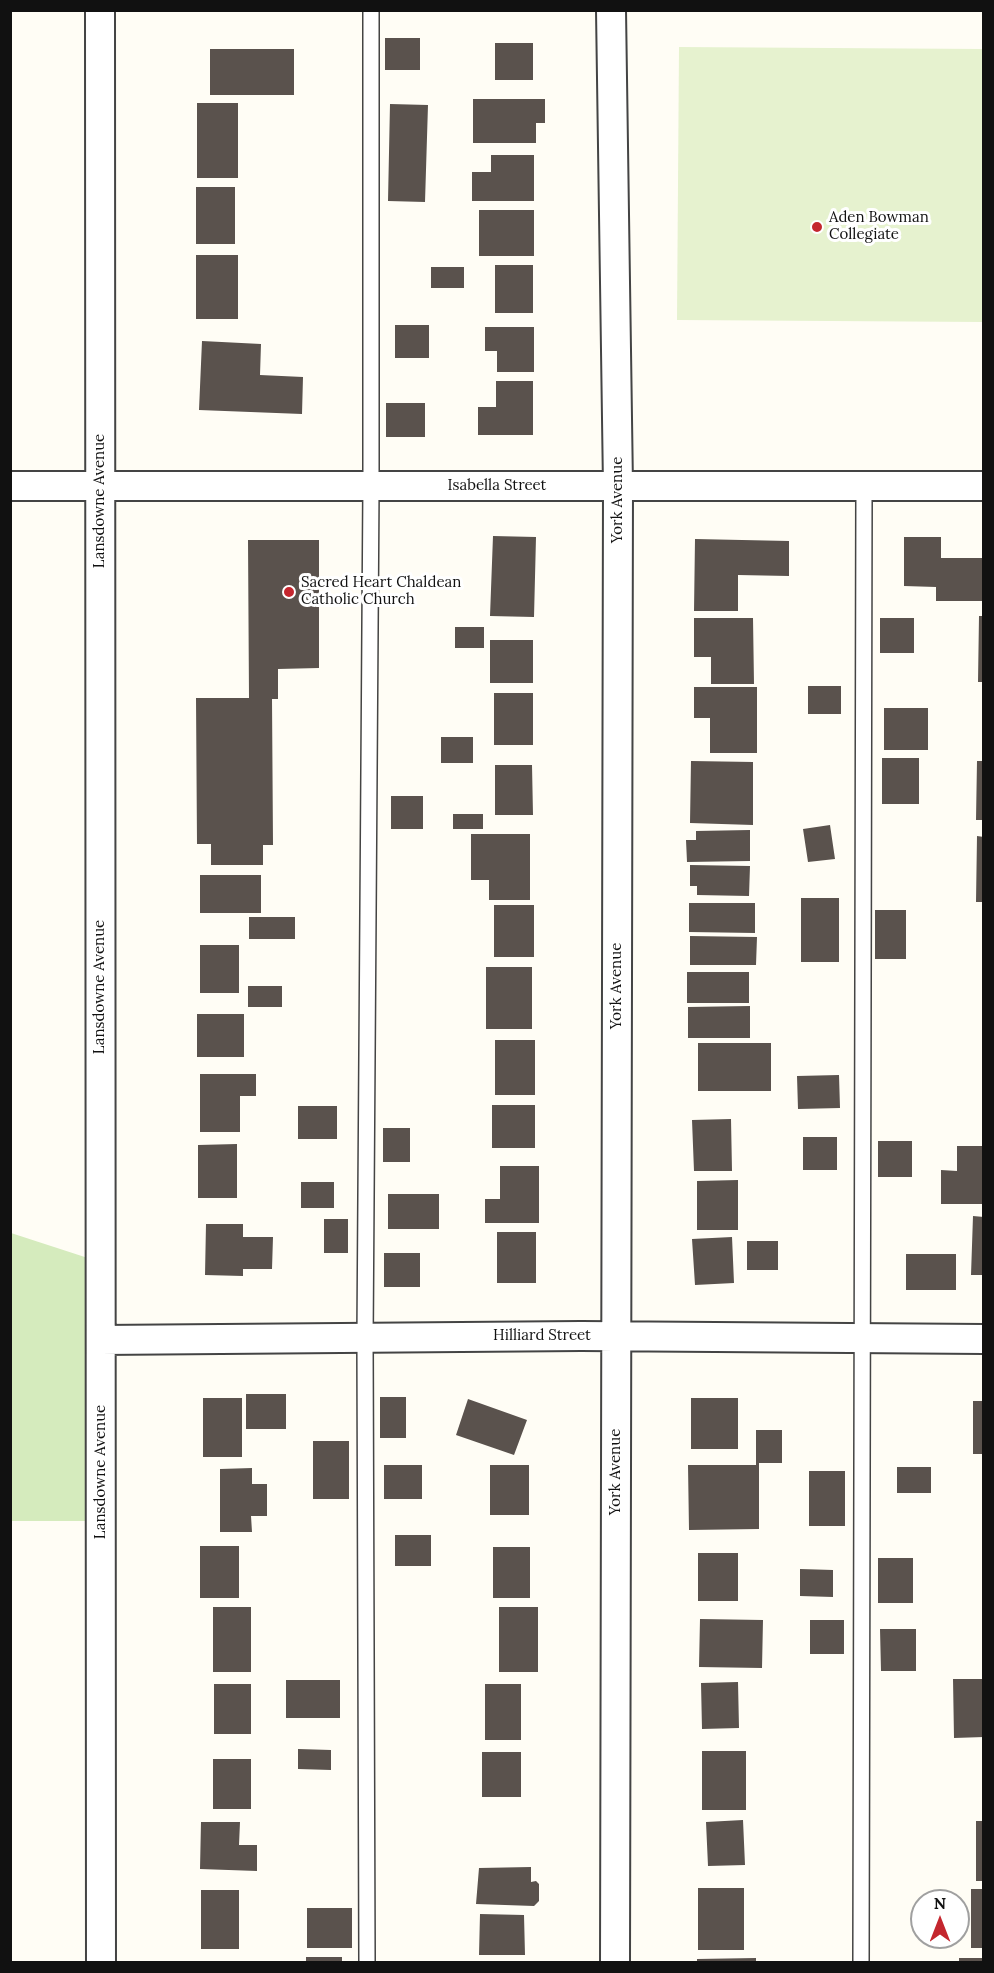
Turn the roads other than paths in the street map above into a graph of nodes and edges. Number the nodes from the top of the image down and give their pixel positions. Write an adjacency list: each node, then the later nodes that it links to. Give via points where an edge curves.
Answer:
1 (100, 10): 5 (street, Lansdowne Avenue)
2 (371, 10): 6 (lane)
3 (612, 10): 7 (street, York Avenue)
4 (10, 486): 5 (street, Isabella Street)
5 (100, 486): 6 (street, Isabella Street); 13 (street, Lansdowne Avenue)
6 (371, 486): 7 (street, Isabella Street); 11 (lane)
7 (618, 486): 8 (street, Isabella Street); 10 (street, York Avenue)
8 (864, 486): 9 (street, Isabella Street); 14 (lane)
9 (984, 486)
10 (616, 1336): 11 (street, Hilliard Street); 14 (street, Hilliard Street); 17 (street, York Avenue)
11 (365, 1338): 13 (street, Hilliard Street); 16 (lane)
12 (984, 1339): 14 (street, Hilliard Street)
13 (101, 1340): 15 (street, Lansdowne Avenue)
14 (862, 1340): 18 (lane)
15 (101, 1962)
16 (367, 1962)
17 (615, 1962)
18 (861, 1962)

